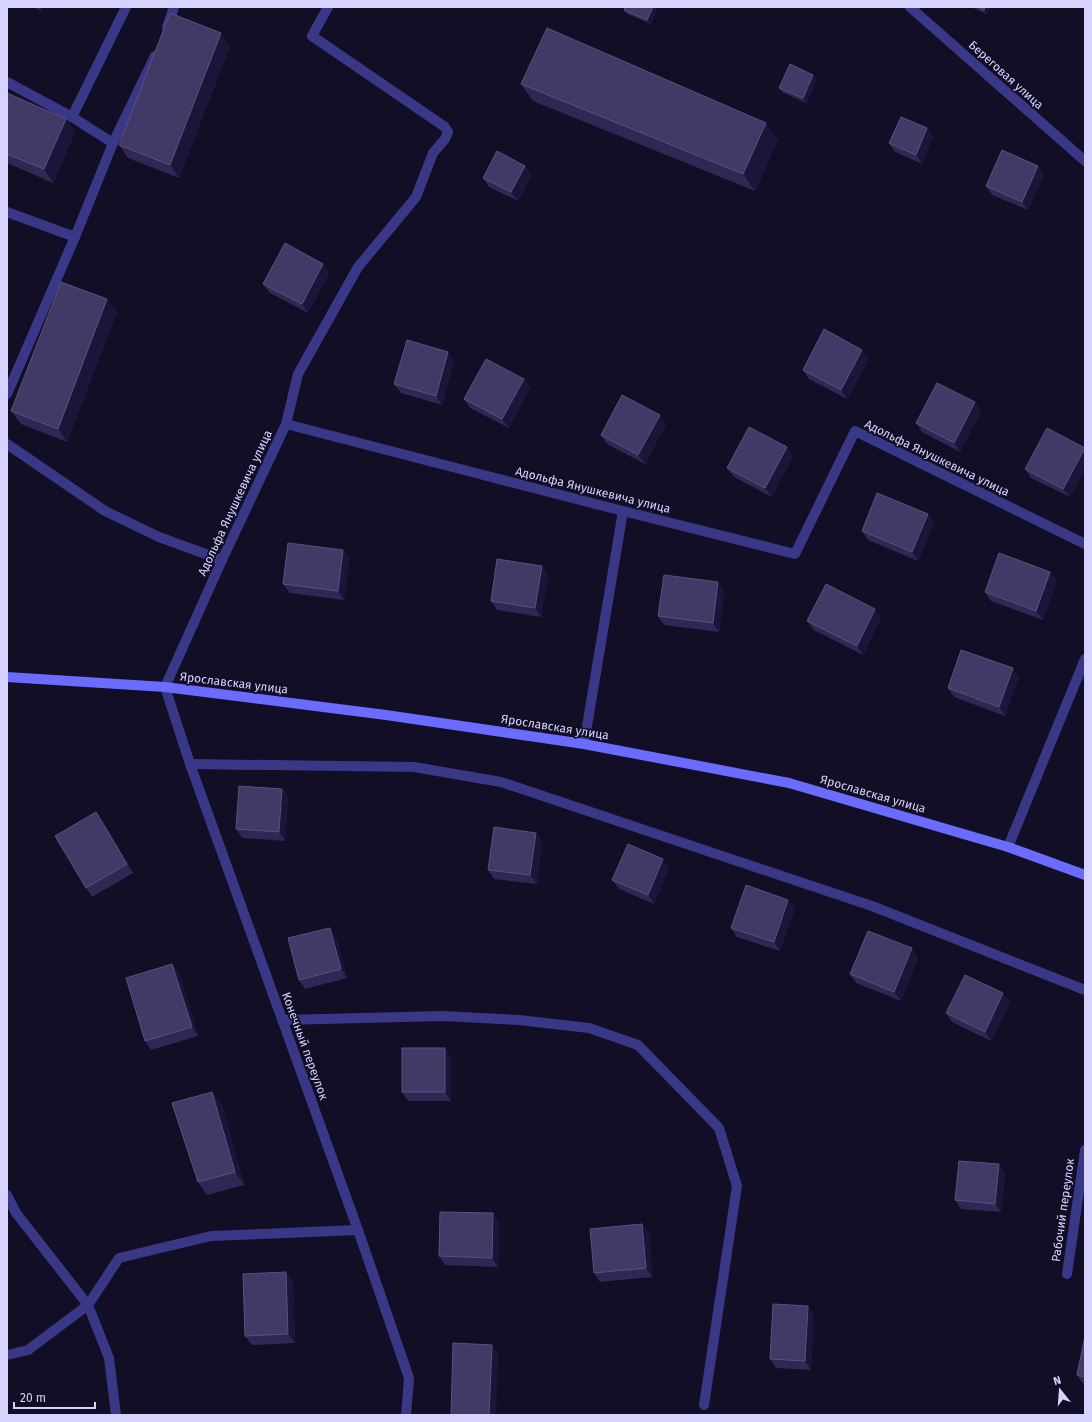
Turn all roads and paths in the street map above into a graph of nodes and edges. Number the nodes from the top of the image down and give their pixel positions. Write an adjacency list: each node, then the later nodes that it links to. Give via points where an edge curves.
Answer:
1 (126, 7): 8 (street)
2 (174, 7): 5 (street)
3 (328, 7): 14 (street, via 312,36 445,127 448,132 433,153 416,197 358,268 298,374)
4 (910, 7): 10 (street, Береговая улица)
5 (164, 34)
6 (159, 47): 9 (street)
7 (7, 82): 8 (street)
8 (72, 117): 9 (street)
9 (113, 143): 12 (street)
10 (1085, 162)
11 (7, 212): 12 (street)
12 (75, 237): 13 (street)
13 (7, 394)
14 (286, 424): 16 (street, Адольфа Янушкевича улица); 18 (street, Адольфа Янушкевича улица)
15 (7, 444): 18 (street, via 105,511 159,537)
16 (623, 511): 17 (street, Адольфа Янушкевича улица, via 795,554 856,431); 22 (street)
17 (1085, 544)
18 (222, 560): 21 (street, Адольфа Янушкевича улица)
19 (1085, 659): 24 (street)
20 (7, 677): 21 (main road, Ярославская улица)
21 (165, 687): 22 (main road, Ярославская улица, via 386,715); 23 (street, Конечный переулок)
22 (584, 744): 24 (main road, Ярославская улица, via 789,783)
23 (190, 764): 26 (street, via 414,767 501,782 872,906); 27 (street, Конечный переулок)
24 (1008, 847): 25 (main road, Ярославская улица)
25 (1085, 875)
26 (1085, 990)
27 (282, 1020): 30 (street, Конечный переулок); 34 (street, via 443,1016 519,1020 588,1028 638,1045 719,1128 737,1186)
28 (1085, 1150): 31 (street, Рабочий переулок)
29 (7, 1194): 32 (street, via 16,1213)
30 (358, 1230): 32 (street, via 211,1236 118,1258); 36 (street, Конечный переулок, via 409,1378)
31 (1068, 1274)
32 (88, 1305): 33 (street, via 28,1350); 35 (street, via 109,1358)
33 (7, 1355)
34 (704, 1405)
35 (116, 1415)
36 (406, 1415)

